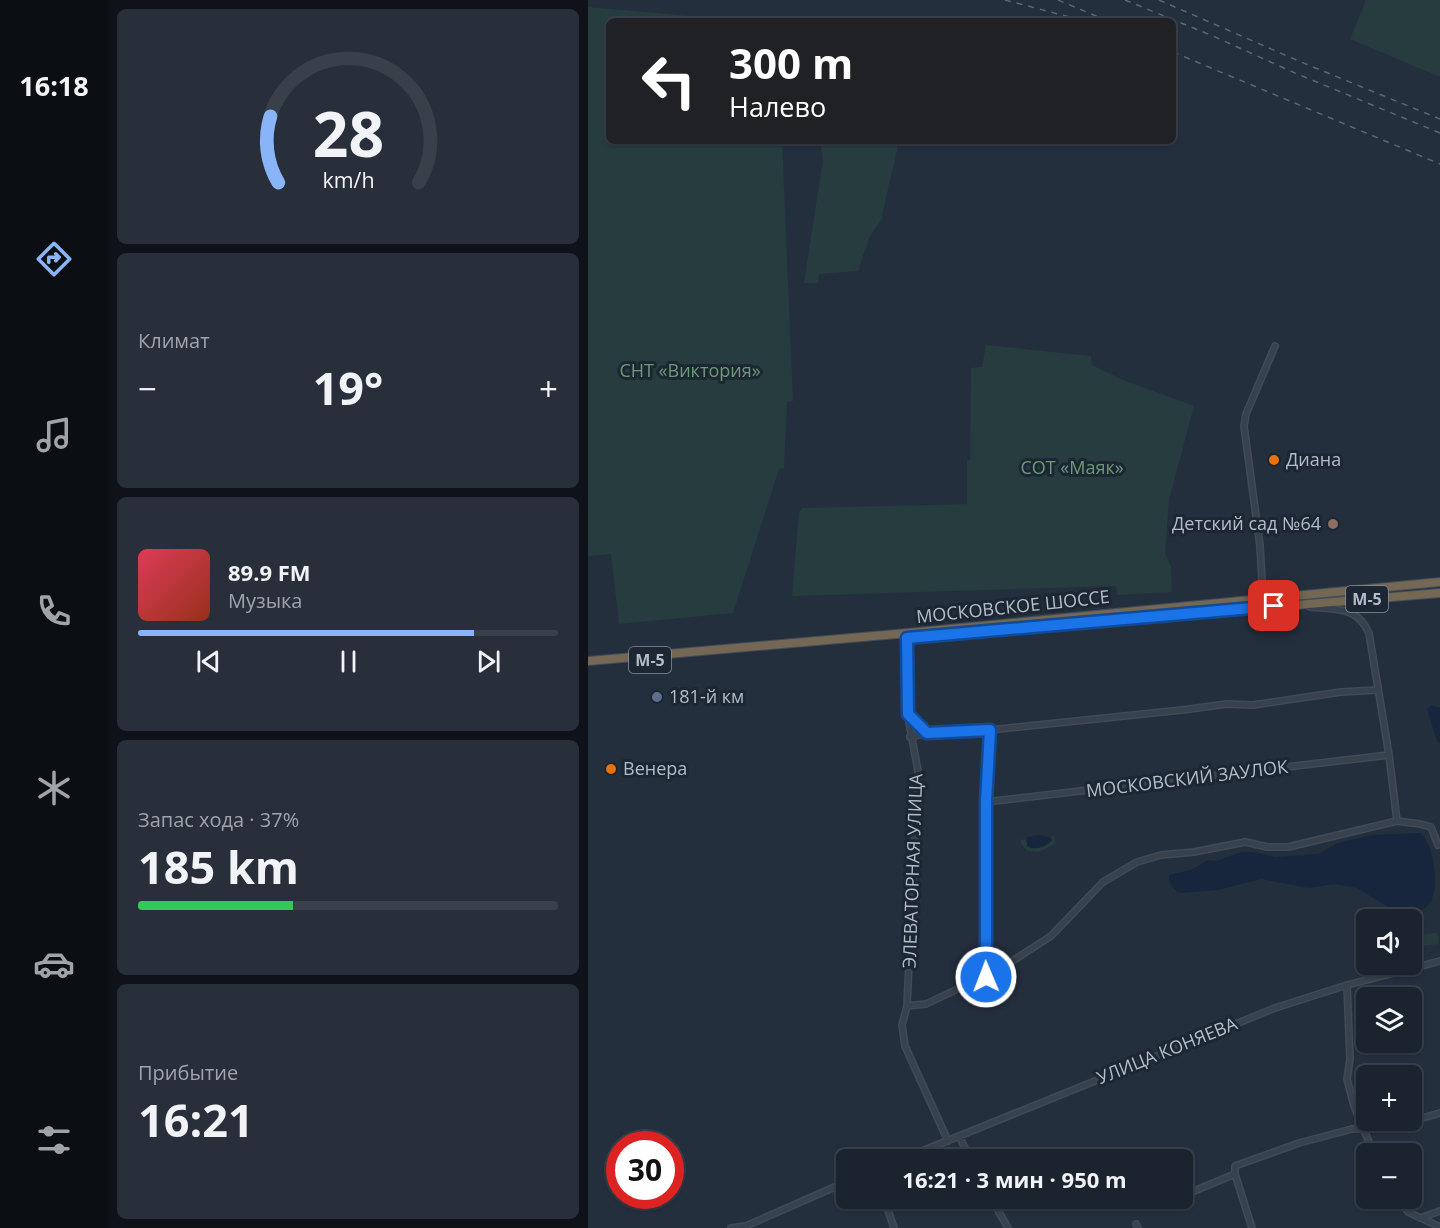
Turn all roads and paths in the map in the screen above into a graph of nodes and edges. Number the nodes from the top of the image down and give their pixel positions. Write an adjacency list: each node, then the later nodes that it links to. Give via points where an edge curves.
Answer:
1 (1275, 346): 4 (street, via 1244,426)
2 (1440, 582): 4 (highway, МОСКОВСКОЕ ШОССЕ / М-5)
3 (1440, 593): 5 (highway, МОСКОВСКОЕ ШОССЕ / М-5)
4 (1263, 598): 7 (highway, МОСКОВСКОЕ ШОССЕ / М-5)
5 (1294, 604): 6 (highway, МОСКОВСКОЕ ШОССЕ / М-5); 9 (street, via 1339,610 1362,619 1369,633)
6 (907, 638): 8 (highway, МОСКОВСКОЕ ШОССЕ / М-5); 10 (street, ЭЛЕВАТОРНАЯ УЛИЦА)
7 (588, 661)
8 (588, 666)
9 (1378, 690): 11 (street); 14 (street)
10 (908, 714): 12 (street); 13 (street, ЭЛЕВАТОРНАЯ УЛИЦА)
11 (990, 730): 12 (street); 15 (street)
12 (927, 733): 13 (street)
13 (910, 736): 21 (street, ЭЛЕВАТОРНАЯ УЛИЦА, via 918,771 918,806)
14 (1389, 755): 15 (street, МОСКОВСКИЙ ЗАУЛОК); 16 (street)
15 (986, 802): 19 (street)
16 (1397, 821): 17 (street, via 1431,828); 19 (street, via 1288,847 1245,842 1137,862 1103,882 1051,936)
17 (1440, 844)
18 (1440, 962): 20 (street, УЛИЦА КОНЯЕВА)
19 (986, 977): 21 (street, via 926,1004)
20 (1347, 985): 22 (street, via 1347,1078); 26 (street, УЛИЦА КОНЯЕВА, via 1275,1008)
21 (907, 1006): 27 (street, ЭЛЕВАТОРНАЯ УЛИЦА, via 902,1025 905,1046)
22 (1356, 1111)
23 (1440, 1113): 24 (street)
24 (1422, 1118)
25 (1356, 1129): 30 (street, via 1235,1166)
26 (959, 1136): 27 (street, УЛИЦА КОНЯЕВА); 29 (street)
27 (948, 1141): 28 (street, УЛИЦА КОНЯЕВА)
28 (928, 1149)
29 (966, 1149)
30 (1234, 1174): 32 (street); 42 (street)
31 (836, 1186): 39 (street, via 746,1226)
32 (1193, 1191)
33 (888, 1209): 40 (street)
34 (997, 1209): 41 (street)
35 (1406, 1209): 37 (street)
36 (1440, 1211): 37 (street)
37 (1420, 1218): 38 (street)
38 (1440, 1227)
39 (732, 1228)
40 (894, 1228)
41 (1008, 1228)
42 (1252, 1228)

